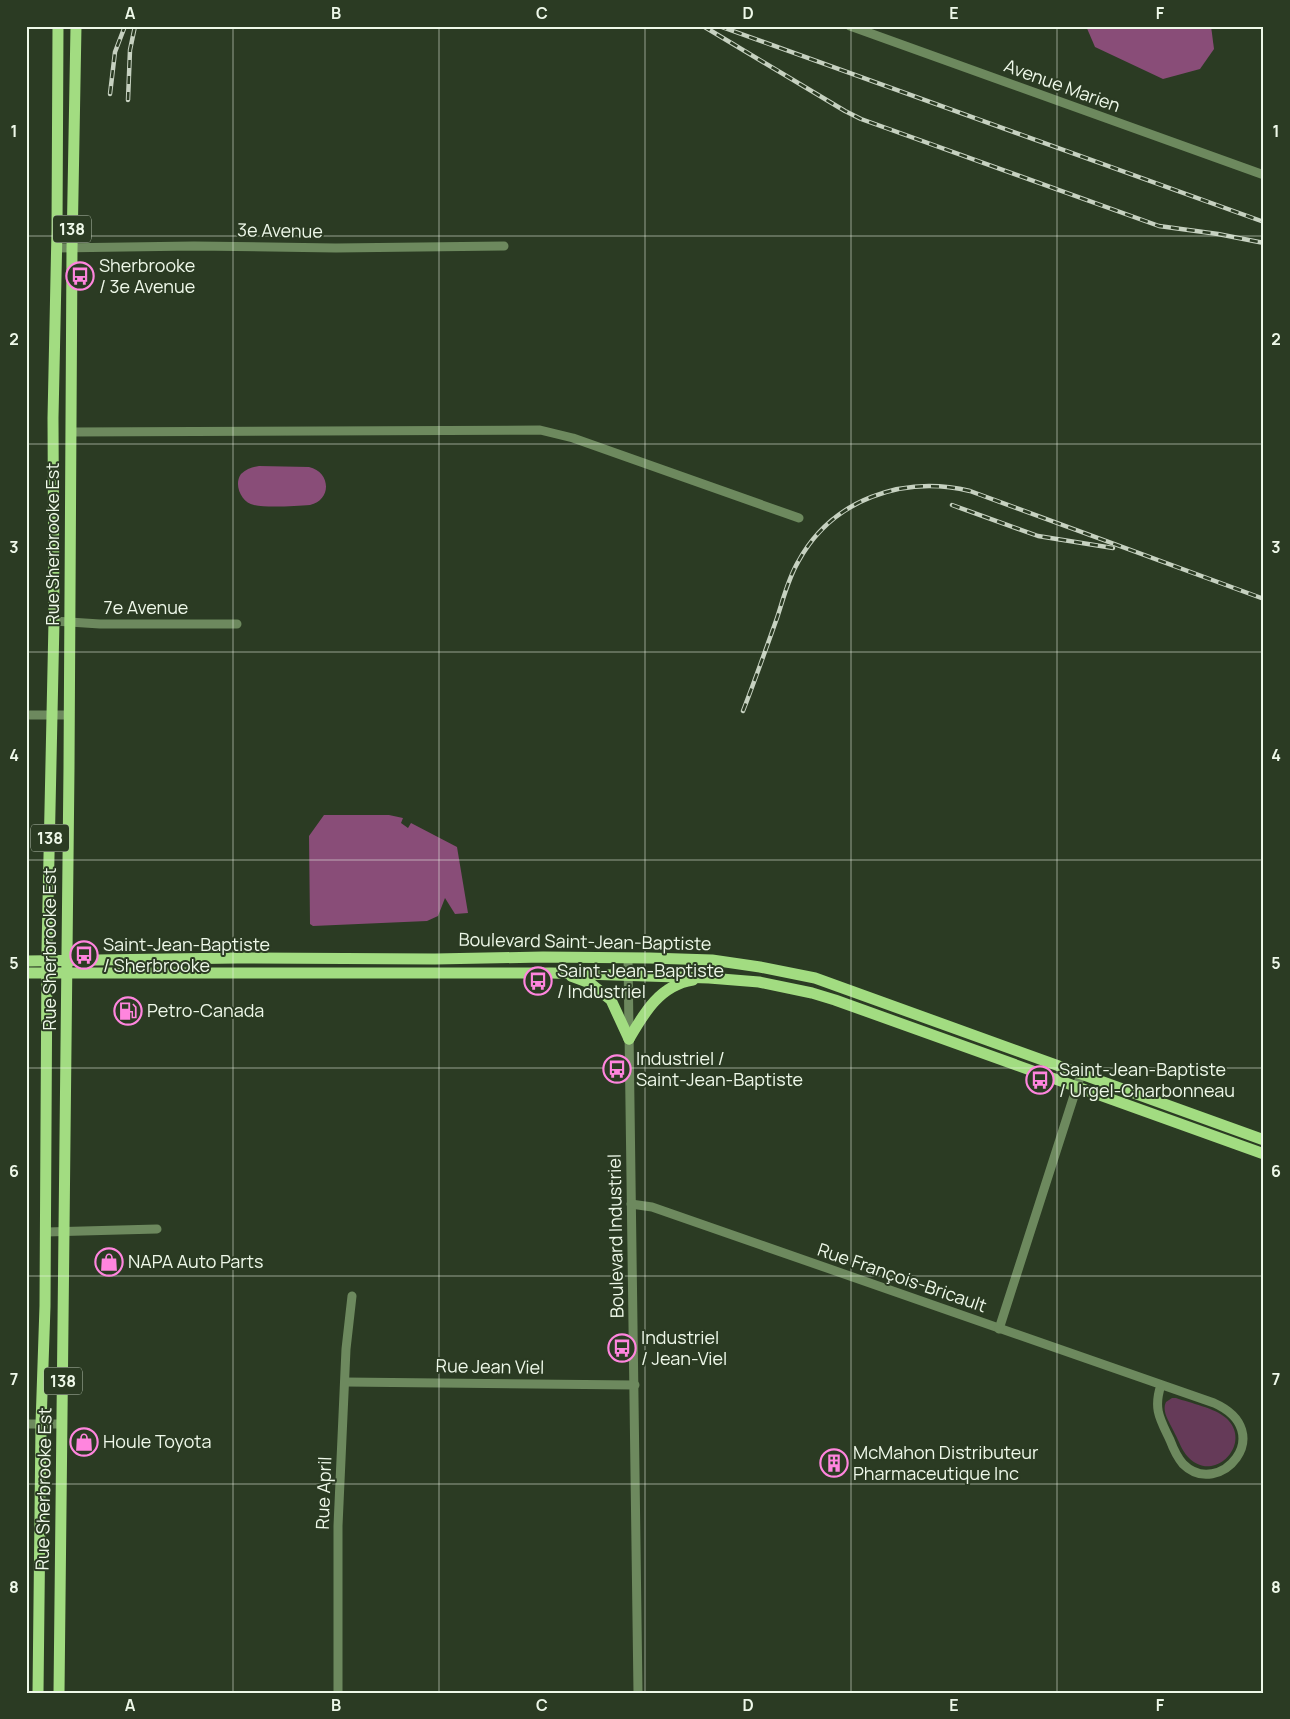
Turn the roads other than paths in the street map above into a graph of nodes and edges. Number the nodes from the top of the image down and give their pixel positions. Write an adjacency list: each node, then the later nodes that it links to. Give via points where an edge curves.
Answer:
1 (58, 26): 6 (main road, Rue Sherbrooke Est / 138)
2 (76, 26): 7 (main road, Rue Sherbrooke Est / 138)
3 (850, 26): 4 (street, Avenue Marien)
4 (1264, 175)
5 (504, 246): 7 (street, 3e Avenue)
6 (56, 248): 7 (street, 3e Avenue); 8 (main road, Rue Sherbrooke Est / 138)
7 (72, 249): 9 (main road, Rue Sherbrooke Est / 138)
8 (53, 432): 9 (main road); 11 (main road, Rue Sherbrooke Est / 138)
9 (71, 432): 10 (street, via 540,430 573,438); 12 (main road, Rue Sherbrooke Est / 138)
10 (799, 518)
11 (53, 530): 12 (main road); 14 (main road, Rue Sherbrooke Est / 138)
12 (70, 530): 13 (main road, Rue Sherbrooke Est / 138)
13 (70, 568): 14 (main road); 16 (main road, Rue Sherbrooke Est / 138)
14 (54, 570): 15 (main road, Rue Sherbrooke Est / 138)
15 (54, 621): 16 (street, 7e Avenue); 19 (main road, Rue Sherbrooke Est / 138)
16 (69, 622): 17 (street, 7e Avenue); 20 (main road, Rue Sherbrooke Est / 138)
17 (237, 624)
18 (26, 715): 19 (street)
19 (52, 715): 20 (street); 21 (main road, Rue Sherbrooke Est / 138)
20 (69, 715): 22 (main road, Rue Sherbrooke Est / 138)
21 (50, 826): 22 (main road); 27 (main road, Rue Sherbrooke Est / 138)
22 (69, 828): 28 (main road, Rue Sherbrooke Est / 138)
23 (237, 958): 24 (main road, Boulevard Saint-Jean-Baptiste); 28 (main road, Boulevard Saint-Jean-Baptiste); 33 (main road)
24 (278, 958): 26 (main road, Boulevard Saint-Jean-Baptiste); 34 (main road)
25 (628, 958): 26 (main road, Boulevard Saint-Jean-Baptiste); 37 (street, Boulevard Industriel); 40 (main road, Boulevard Saint-Jean-Baptiste, via 712,960 814,978)
26 (435, 959): 35 (main road)
27 (47, 960): 28 (main road, Boulevard Saint-Jean-Baptiste); 29 (main road, Boulevard Saint-Jean-Baptiste); 32 (main road, Rue Sherbrooke Est / 138)
28 (67, 960): 30 (main road, Rue Sherbrooke Est / 138)
29 (26, 961)
30 (67, 972): 32 (main road, Boulevard Saint-Jean-Baptiste); 33 (main road, Boulevard Saint-Jean-Baptiste); 43 (main road, Rue Sherbrooke Est / 138)
31 (26, 973): 32 (main road, Boulevard Saint-Jean-Baptiste)
32 (47, 973): 42 (main road, Rue Sherbrooke Est / 138)
33 (238, 973): 34 (main road, Boulevard Saint-Jean-Baptiste)
34 (278, 973): 35 (main road, Boulevard Saint-Jean-Baptiste)
35 (435, 973): 36 (main road, Boulevard Saint-Jean-Baptiste)
36 (552, 973): 37 (main road, Boulevard Saint-Jean-Baptiste); 39 (main road, via 590,983 611,1000)
37 (628, 974): 38 (main road, Boulevard Saint-Jean-Baptiste); 39 (street, Boulevard Industriel)
38 (708, 978): 39 (main road, via 672,987 657,998 645,1010); 41 (main road, Boulevard Saint-Jean-Baptiste, via 758,982 835,1000)
39 (629, 1039): 46 (street, Boulevard Industriel)
40 (1081, 1074): 41 (street); 44 (main road, Boulevard Saint-Jean-Baptiste)
41 (1077, 1086): 45 (main road, Boulevard Saint-Jean-Baptiste); 53 (street)
42 (47, 1135): 43 (main road); 48 (main road, Rue Sherbrooke Est / 138)
43 (66, 1136): 49 (main road, Rue Sherbrooke Est / 138)
44 (1264, 1140)
45 (1264, 1154)
46 (631, 1204): 53 (street, Rue François-Bricault, via 652,1207); 57 (street, Boulevard Industriel)
47 (157, 1229): 49 (street)
48 (46, 1232): 49 (street); 51 (main road, Rue Sherbrooke Est / 138)
49 (64, 1232): 52 (main road, Rue Sherbrooke Est / 138)
50 (352, 1296): 56 (street, Rue April)
51 (45, 1306): 52 (main road); 54 (main road, Rue Sherbrooke Est / 138)
52 (63, 1306): 55 (main road, Rue Sherbrooke Est / 138)
53 (999, 1329): 58 (street, Rue François-Bricault)
54 (44, 1362): 55 (main road); 60 (main road, Rue Sherbrooke Est / 138)
55 (63, 1362): 61 (main road, Rue Sherbrooke Est / 138)
56 (345, 1382): 57 (street, Rue Jean Viel); 66 (street, Rue April, via 338,1526)
57 (635, 1385): 67 (street, Boulevard Industriel)
58 (1161, 1385): 58 (street, Rue François-Bricault, via 1158,1412 1183,1464 1203,1474 1220,1471 1232,1464 1243,1442 1235,1417 1226,1408)
59 (26, 1424): 60 (street)
60 (41, 1424): 61 (street); 62 (main road, Rue Sherbrooke Est / 138)
61 (62, 1424): 63 (main road, Rue Sherbrooke Est / 138)
62 (39, 1654): 63 (main road); 64 (main road, Rue Sherbrooke Est / 138)
63 (60, 1654): 65 (main road, Rue Sherbrooke Est / 138)
64 (38, 1693)
65 (59, 1693)
66 (338, 1693)
67 (638, 1693)

